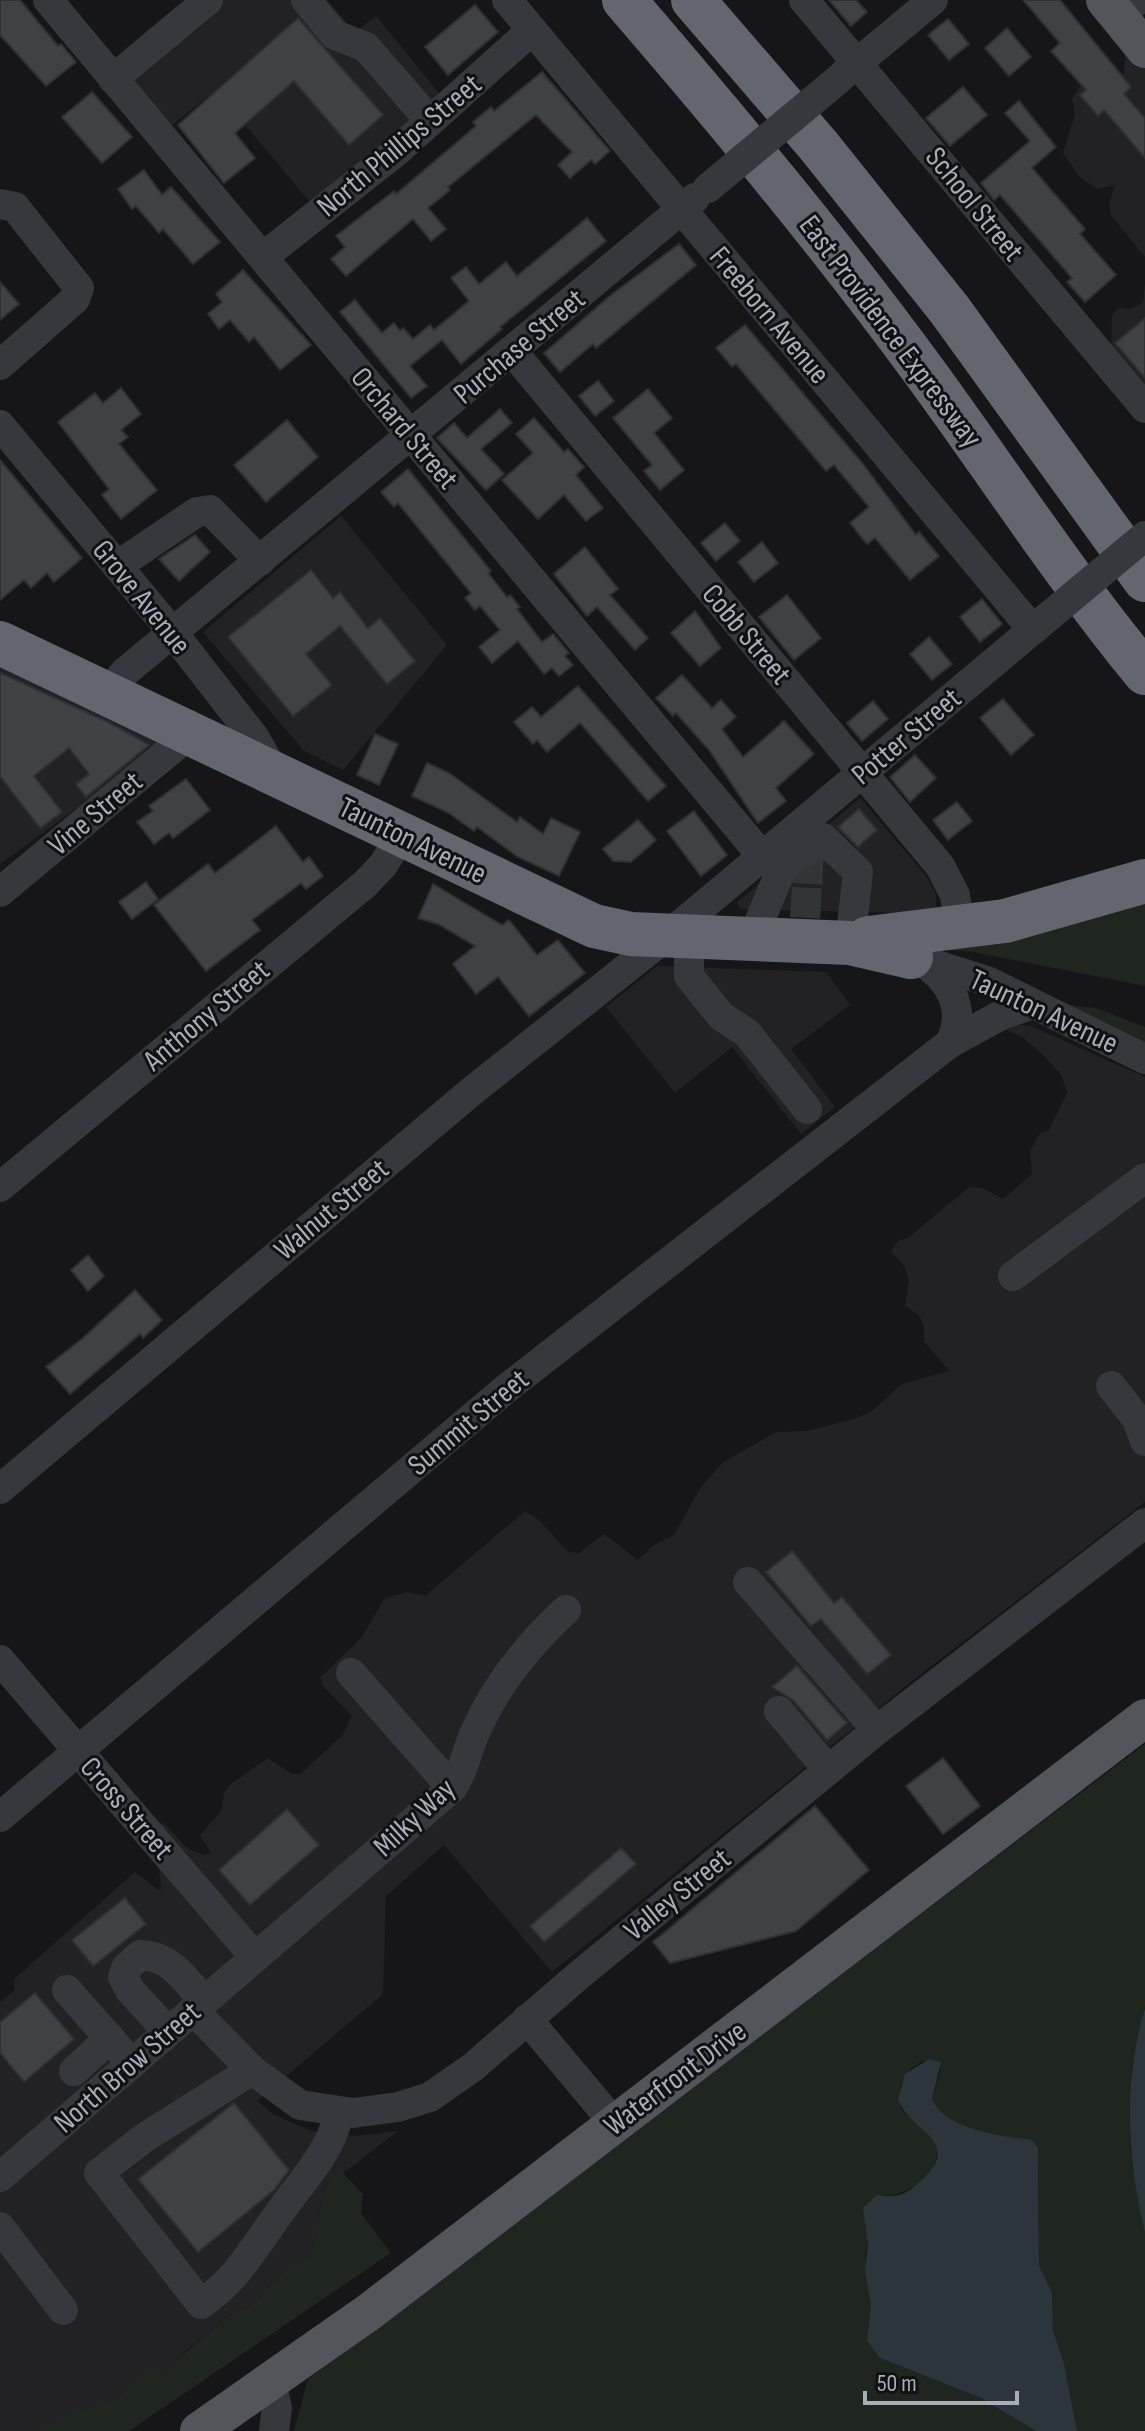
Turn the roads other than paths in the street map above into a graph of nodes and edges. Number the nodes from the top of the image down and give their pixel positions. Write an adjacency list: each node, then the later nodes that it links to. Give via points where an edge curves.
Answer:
1 (48, 0): 13 (street, Orchard Street)
2 (208, 0): 13 (street)
3 (306, 0): 14 (street, via 335,35 366,47)
4 (507, 0): 10 (street, Freeborn Avenue)
5 (624, 0): 30 (highway, East Providence Expressway, via 850,273 1065,573)
6 (693, 0): 26 (highway, East Providence Expressway, via 949,309)
7 (804, 0): 12 (street, School Street)
8 (933, 0): 12 (street, Purchase Street)
9 (1120, 5): 11 (main road)
10 (532, 30): 14 (street, North Phillips Street); 16 (street, Freeborn Avenue)
11 (1145, 49)
12 (849, 70): 16 (street, Purchase Street, bridge); 20 (street, School Street)
13 (113, 79): 17 (street, Orchard Street)
14 (430, 121): 17 (street, North Phillips Street)
15 (0, 204): 19 (street, via 15,207 79,288 75,299)
16 (682, 209): 18 (street, Purchase Street); 27 (street, Freeborn Avenue)
17 (263, 257): 22 (street, Orchard Street)
18 (512, 351): 22 (street, Purchase Street); 33 (street, Cobb Street)
19 (0, 365)
20 (1145, 408)
21 (0, 425): 25 (street, Grove Avenue)
22 (411, 436): 24 (street, Purchase Street); 36 (street, Orchard Street)
23 (1145, 536): 27 (street, Potter Street, bridge)
24 (260, 561): 25 (street, via 210,510 197,512); 28 (street, Purchase Street)
25 (117, 566): 28 (street, Grove Avenue)
26 (1145, 580)
27 (1041, 624): 33 (street, Potter Street)
28 (173, 633): 31 (street, Purchase Street); 34 (street, Grove Avenue, via 254,737)
29 (0, 643): 31 (highway, Taunton Avenue)
30 (1145, 673)
31 (106, 694): 32 (highway, Taunton Avenue)
32 (190, 734): 34 (highway, Taunton Avenue); 38 (street, Vine Street)
33 (862, 772): 36 (street, Potter Street); 40 (street, Cobb Street, via 947,877)
34 (275, 774): 35 (highway, Taunton Avenue)
35 (402, 835): 41 (highway, Taunton Avenue, via 594,926 618,933); 49 (street, Anthony Street, via 365,884)
36 (779, 877): 39 (street, via 823,838); 41 (street, Potter Street); 42 (street)
37 (1141, 882): 40 (highway, Taunton Avenue)
38 (0, 892)
39 (844, 896): 40 (highway, Taunton Avenue); 42 (highway, Taunton Avenue); 43 (highway, Taunton Avenue)
40 (960, 928)
41 (678, 936): 42 (highway, Taunton Avenue); 47 (street, via 689,976 721,1016 747,1033); 53 (street, Walnut Street, via 472,1091)
42 (752, 939)
43 (911, 957): 44 (street, Taunton Avenue, via 972,975); 45 (street, via 937,973 955,997 957,1026)
44 (1033, 1004): 45 (street, Summit Street); 46 (street, Taunton Avenue)
45 (950, 1043): 62 (street, Summit Street, via 507,1388)
46 (1145, 1059)
47 (807, 1109)
48 (1145, 1178): 50 (street)
49 (0, 1187)
50 (1013, 1276)
51 (1111, 1386): 52 (street, via 1137,1419)
52 (1145, 1441)
53 (0, 1489)
54 (1145, 1523): 61 (street, Valley Street)
55 (748, 1582): 61 (street)
56 (566, 1610): 64 (street, Milky Way, via 508,1674 476,1729)
57 (0, 1660): 62 (street, Cross Street)
58 (351, 1673): 64 (street)
59 (779, 1711): 63 (street)
60 (1145, 1718): 76 (main road, Waterfront Drive)
61 (877, 1730): 63 (street, Valley Street)
62 (78, 1751): 65 (street, Summit Street); 66 (street, Cross Street)
63 (828, 1770): 69 (street, Valley Street)
64 (452, 1788): 66 (street, Milky Way)
65 (0, 1817)
66 (254, 1956): 68 (street, North Brow Street)
67 (67, 1990): 71 (street)
68 (198, 2006): 70 (street, North Brow Street); 70 (street, Valley Street, via 170,1962 140,1955 123,1977); 73 (street, Valley Street)
69 (527, 2019): 75 (street, Valley Street, via 430,2097 384,2110); 76 (street)
70 (168, 2032): 72 (street, North Brow Street)
71 (110, 2038): 72 (street); 74 (street)
72 (132, 2064): 77 (street, North Brow Street)
73 (252, 2070): 75 (street, Valley Street, via 300,2105); 75 (street, via 99,2173 201,2304 235,2278 330,2143)
74 (74, 2071)
75 (339, 2113)
76 (615, 2124): 80 (main road, Waterfront Drive)
77 (0, 2177)
78 (0, 2227): 79 (street)
79 (63, 2310)
80 (271, 2383): 81 (main road, Waterfront Drive); 82 (street, via 277,2408)
81 (199, 2431)
82 (274, 2431)

